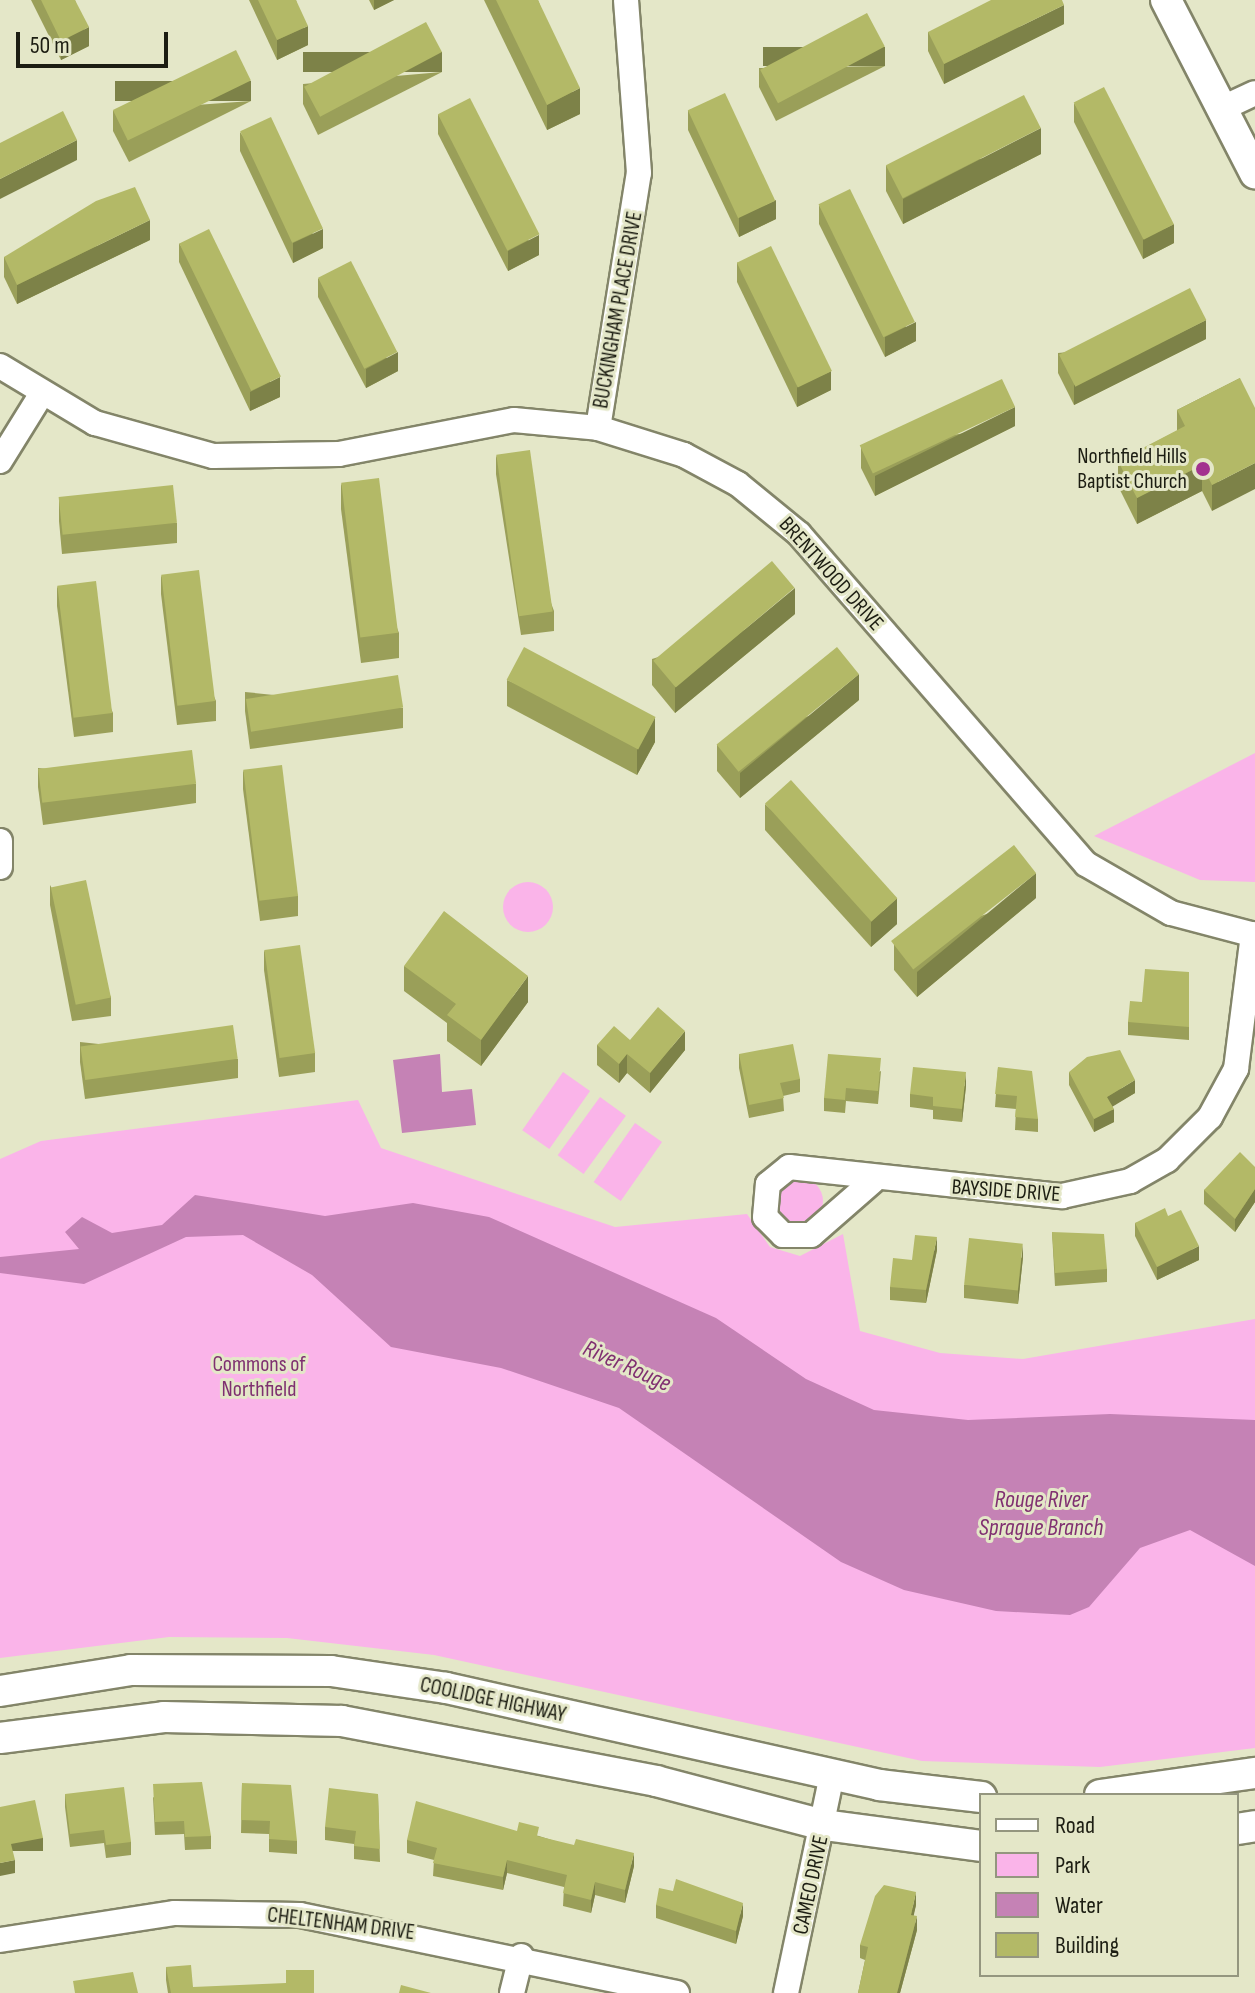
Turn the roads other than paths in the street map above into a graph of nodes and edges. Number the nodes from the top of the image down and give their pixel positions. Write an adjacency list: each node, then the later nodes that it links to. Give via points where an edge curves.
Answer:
1 (626, 0): 8 (street, BUCKINGHAM PLACE DRIVE, via 639,173)
2 (1166, 0): 4 (main road)
3 (1255, 93): 4 (street)
4 (1223, 108): 5 (main road)
5 (1251, 154)
6 (0, 366): 7 (street, BRENTWOOD DRIVE)
7 (41, 395): 8 (street, BRENTWOOD DRIVE, via 138,440 238,458 339,454 514,420); 9 (street)
8 (598, 428): 12 (street, BRENTWOOD DRIVE, via 696,460 778,514 1086,864 1171,913)
9 (0, 461)
10 (0, 841): 11 (street)
11 (0, 867)
12 (1254, 934): 13 (street, BAYSIDE DRIVE, via 1236,1069 1210,1117 1167,1160 1130,1181 1062,1196)
13 (873, 1181)
14 (0, 1691): 17 (main road, COOLIDGE HIGHWAY, via 131,1670 331,1671 446,1688)
15 (0, 1738): 20 (main road, COOLIDGE HIGHWAY, via 164,1717 342,1721 656,1781)
16 (1255, 1773): 18 (main road)
17 (832, 1775): 19 (main road, COOLIDGE HIGHWAY); 20 (street, CAMEO DRIVE)
18 (1114, 1793)
19 (979, 1797)
20 (824, 1825): 21 (main road, COOLIDGE HIGHWAY); 26 (street, CAMEO DRIVE)
21 (979, 1846)
22 (0, 1940): 23 (street, CHELTENHAM DRIVE, via 162,1914 277,1914)
23 (521, 1956): 24 (street); 25 (street, CHELTENHAM DRIVE)
24 (512, 1993)
25 (677, 1993)
26 (786, 1993)

